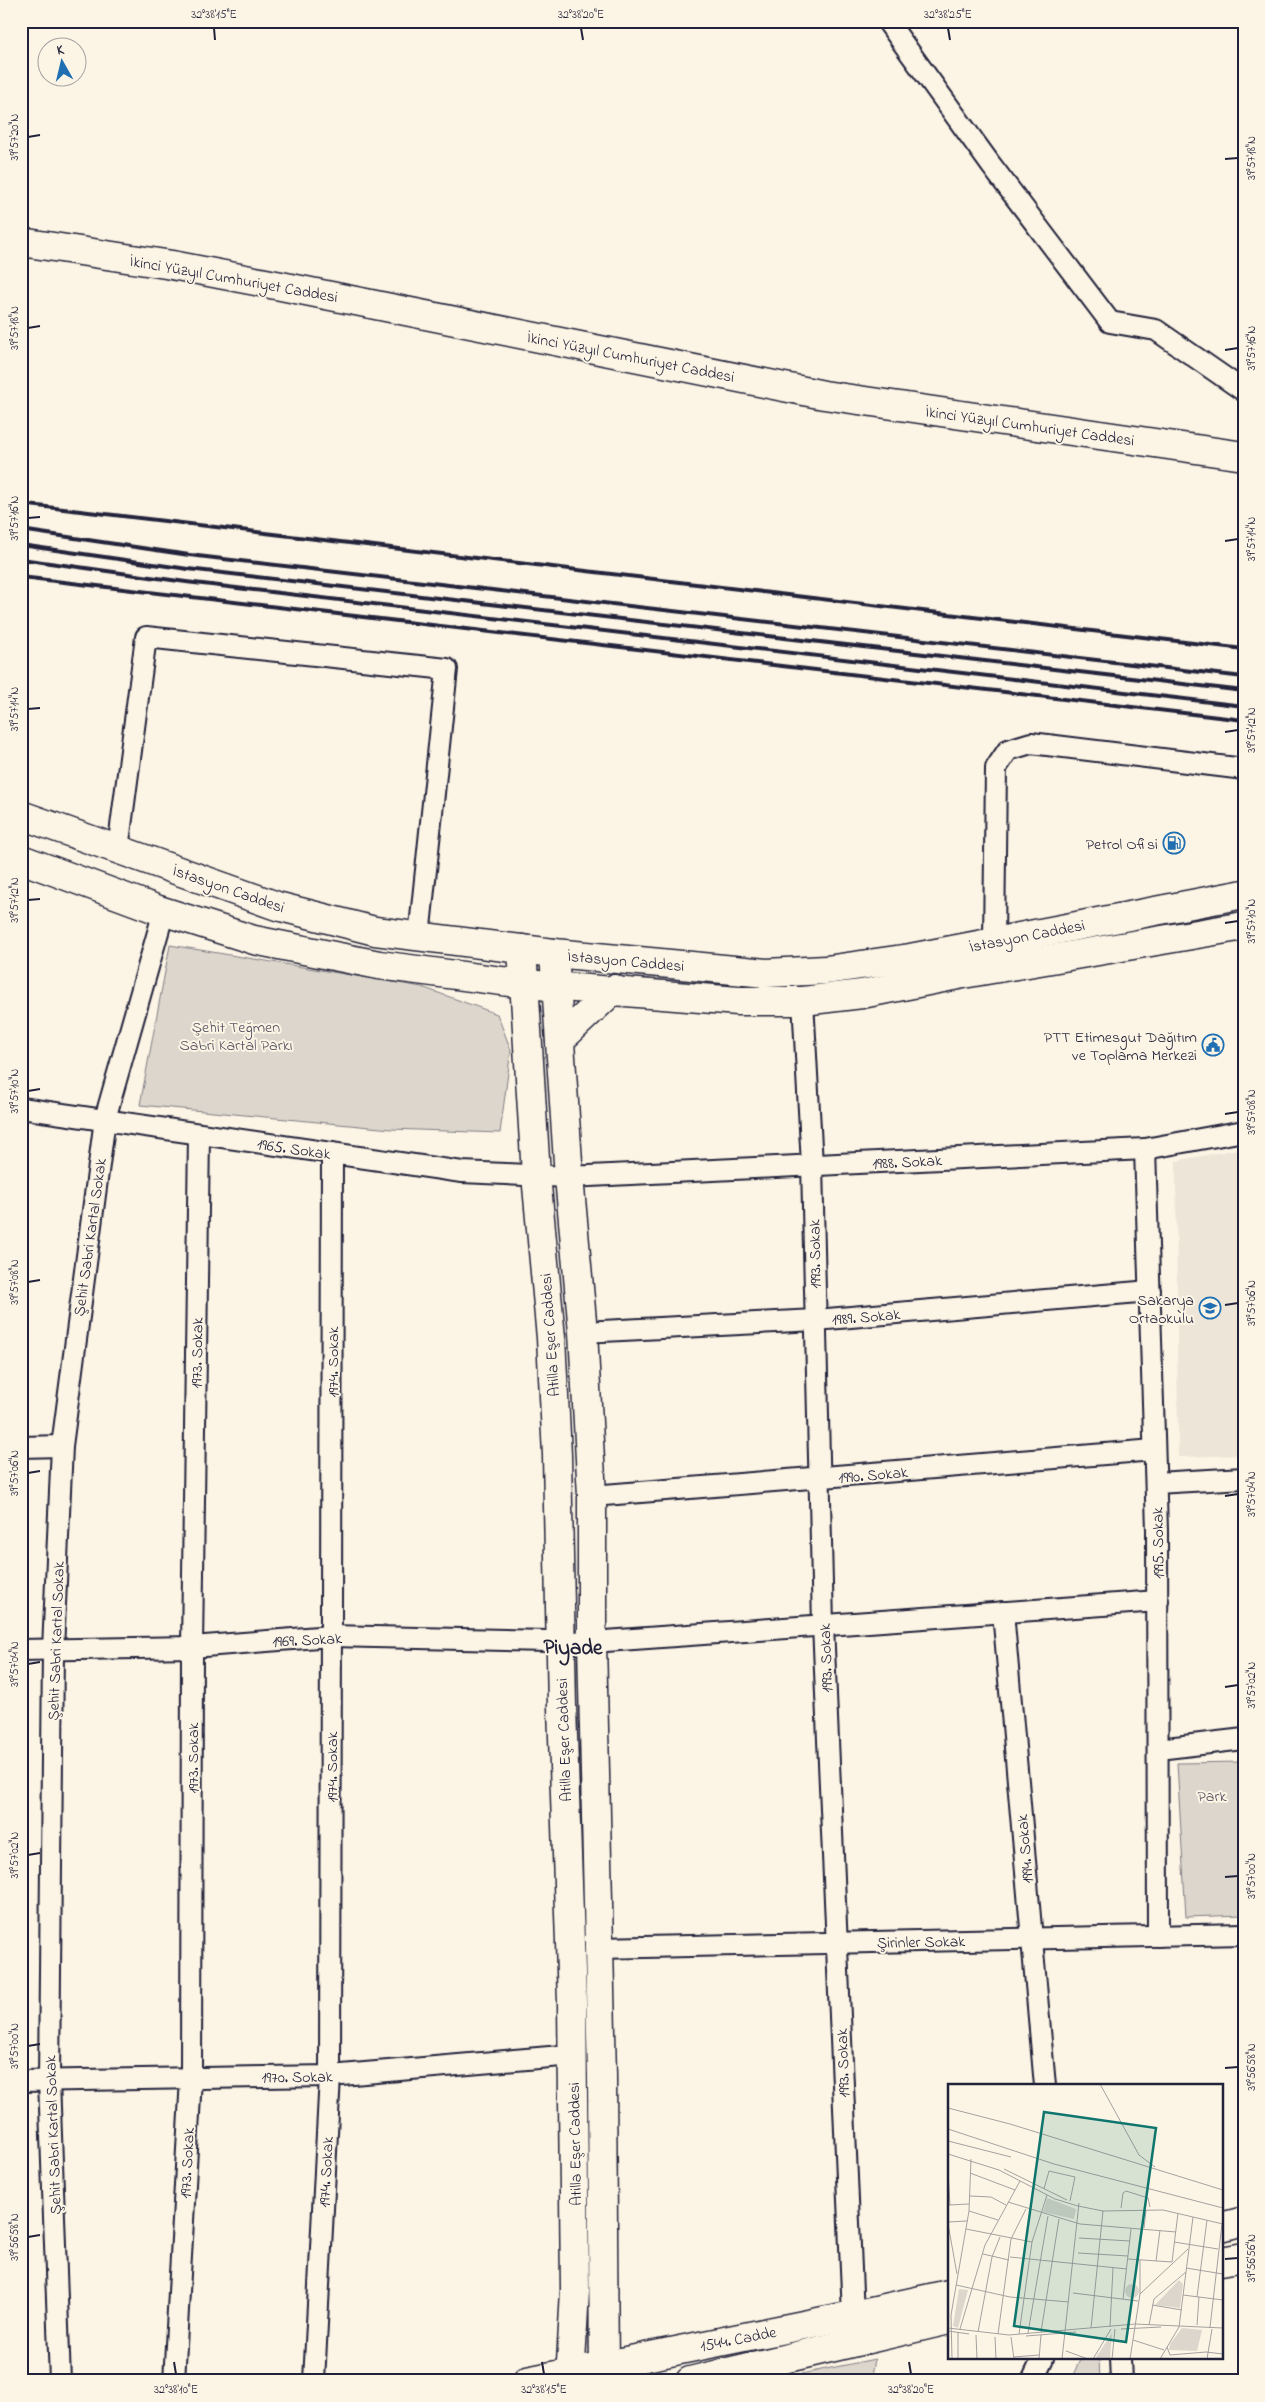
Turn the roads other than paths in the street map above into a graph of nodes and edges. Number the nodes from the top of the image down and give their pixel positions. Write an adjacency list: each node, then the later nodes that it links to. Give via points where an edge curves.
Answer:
1 (887, 21): 3 (street, via 1110,322 1156,330)
2 (21, 242): 4 (main road, İkinci Yüzyıl Cumhuriyet Caddesi, via 172,265 824,395)
3 (1244, 391)
4 (1244, 456)
5 (1244, 769): 13 (street, via 1031,743 1008,750 996,768)
6 (21, 815): 7 (main road, İstasyon Caddesi)
7 (118, 849): 12 (main road, İstasyon Caddesi, via 277,906 375,931); 12 (street, via 146,637 447,669)
8 (21, 859): 10 (main road, İstasyon Caddesi)
9 (1244, 894): 13 (main road, İstasyon Caddesi)
10 (164, 911): 16 (main road, İstasyon Caddesi, via 263,942 379,965); 22 (street, Şehit Sabri Kartal Sokak)
11 (1244, 926): 19 (main road, İstasyon Caddesi, via 862,994)
12 (419, 937): 14 (main road, İstasyon Caddesi)
13 (994, 941): 15 (main road, İstasyon Caddesi, via 826,970 766,972)
14 (522, 950): 15 (main road, İstasyon Caddesi); 16 (main road, Atilla Eşer Caddesi)
15 (554, 953): 17 (main road, Atilla Eşer Caddesi)
16 (524, 984): 17 (main road, İstasyon Caddesi); 28 (main road, Atilla Eşer Caddesi)
17 (557, 986): 18 (main road, İstasyon Caddesi); 20 (main road, Atilla Eşer Caddesi)
18 (614, 989): 19 (main road, İstasyon Caddesi, via 738,1000); 20 (main road)
19 (803, 1001): 27 (street, 1993. Sokak)
20 (560, 1040): 29 (main road, Atilla Eşer Caddesi)
21 (21, 1108): 22 (street, 1965. Sokak)
22 (104, 1120): 24 (street, 1965. Sokak); 33 (street, Şehit Sabri Kartal Sokak)
23 (1244, 1131): 25 (street, 1988. Sokak)
24 (199, 1135): 26 (street, 1965. Sokak); 46 (street, 1973. Sokak)
25 (1145, 1149): 27 (street, 1988. Sokak); 30 (street, 1995. Sokak)
26 (332, 1154): 28 (street, 1965. Sokak, via 462,1172); 43 (street, 1974. Sokak)
27 (812, 1165): 29 (street, 1988. Sokak); 31 (street, 1993. Sokak)
28 (536, 1175): 29 (street, 1965. Sokak); 44 (main road, Atilla Eşer Caddesi, via 551,1338)
29 (569, 1176): 32 (main road, Atilla Eşer Caddesi)
30 (1150, 1291): 31 (street, 1989. Sokak); 35 (street, 1995. Sokak)
31 (816, 1320): 32 (street, 1989. Sokak); 36 (street, 1993. Sokak)
32 (583, 1332): 39 (main road, Atilla Eşer Caddesi)
33 (62, 1446): 34 (street); 48 (street, Şehit Sabri Kartal Sokak)
34 (21, 1447)
35 (1154, 1450): 36 (street, 1990. Sokak); 38 (street, 1995. Sokak)
36 (820, 1478): 39 (street, 1990. Sokak); 42 (street, 1993. Sokak)
37 (1244, 1478): 38 (street)
38 (1156, 1483): 40 (street, 1995. Sokak)
39 (592, 1496): 45 (main road, Atilla Eşer Caddesi)
40 (1158, 1601): 41 (street, 1969. Sokak); 50 (street, 1995. Sokak)
41 (1003, 1612): 42 (street, 1969. Sokak); 53 (street, 1994. Sokak)
42 (823, 1625): 45 (street, 1969. Sokak); 54 (street, 1993. Sokak)
43 (331, 1636): 44 (street, 1969. Sokak); 46 (street, 1969. Sokak); 57 (street, 1974. Sokak)
44 (561, 1642): 45 (street, 1969. Sokak); 56 (main road, Atilla Eşer Caddesi)
45 (592, 1642): 55 (main road, Atilla Eşer Caddesi)
46 (192, 1647): 48 (street, 1969. Sokak); 58 (street, 1973. Sokak)
47 (21, 1650): 48 (street, 1969. Sokak)
48 (53, 1650): 59 (street, Şehit Sabri Kartal Sokak)
49 (1244, 1739): 50 (street)
50 (1158, 1750): 52 (street, 1995. Sokak)
51 (1244, 1934): 52 (street, Şirinler Sokak)
52 (1158, 1936): 53 (street, Şirinler Sokak)
53 (1032, 1939): 54 (street, Şirinler Sokak); 61 (street, 1994. Sokak)
54 (837, 1943): 55 (street, Şirinler Sokak); 67 (street, 1993. Sokak)
55 (599, 1948): 71 (main road, Atilla Eşer Caddesi)
56 (573, 2055): 57 (street, 1970. Sokak); 72 (main road, Atilla Eşer Caddesi, via 575,2290)
57 (330, 2076): 58 (street, 1970. Sokak); 75 (street, 1974. Sokak)
58 (191, 2078): 59 (street, 1970. Sokak); 74 (street, 1973. Sokak)
59 (49, 2080): 60 (street, 1970. Sokak); 73 (street, Şehit Sabri Kartal Sokak)
60 (21, 2081)
61 (1045, 2084)
62 (1244, 2221): 63 (main road)
63 (1222, 2227)
64 (1244, 2257): 65 (main road)
65 (1222, 2262)
66 (948, 2294): 67 (main road, 1544. Cadde)
67 (853, 2315): 71 (main road, 1544. Cadde)
68 (948, 2320): 77 (main road, 1544. Cadde)
69 (1041, 2360): 78 (street)
70 (1120, 2360): 79 (street)
71 (604, 2373): 72 (main road, 1544. Cadde)
72 (570, 2376): 76 (main road, 1544. Cadde)
73 (60, 2381)
74 (174, 2381)
75 (314, 2381)
76 (527, 2381)
77 (690, 2381)
78 (1032, 2381)
79 (1121, 2381)

